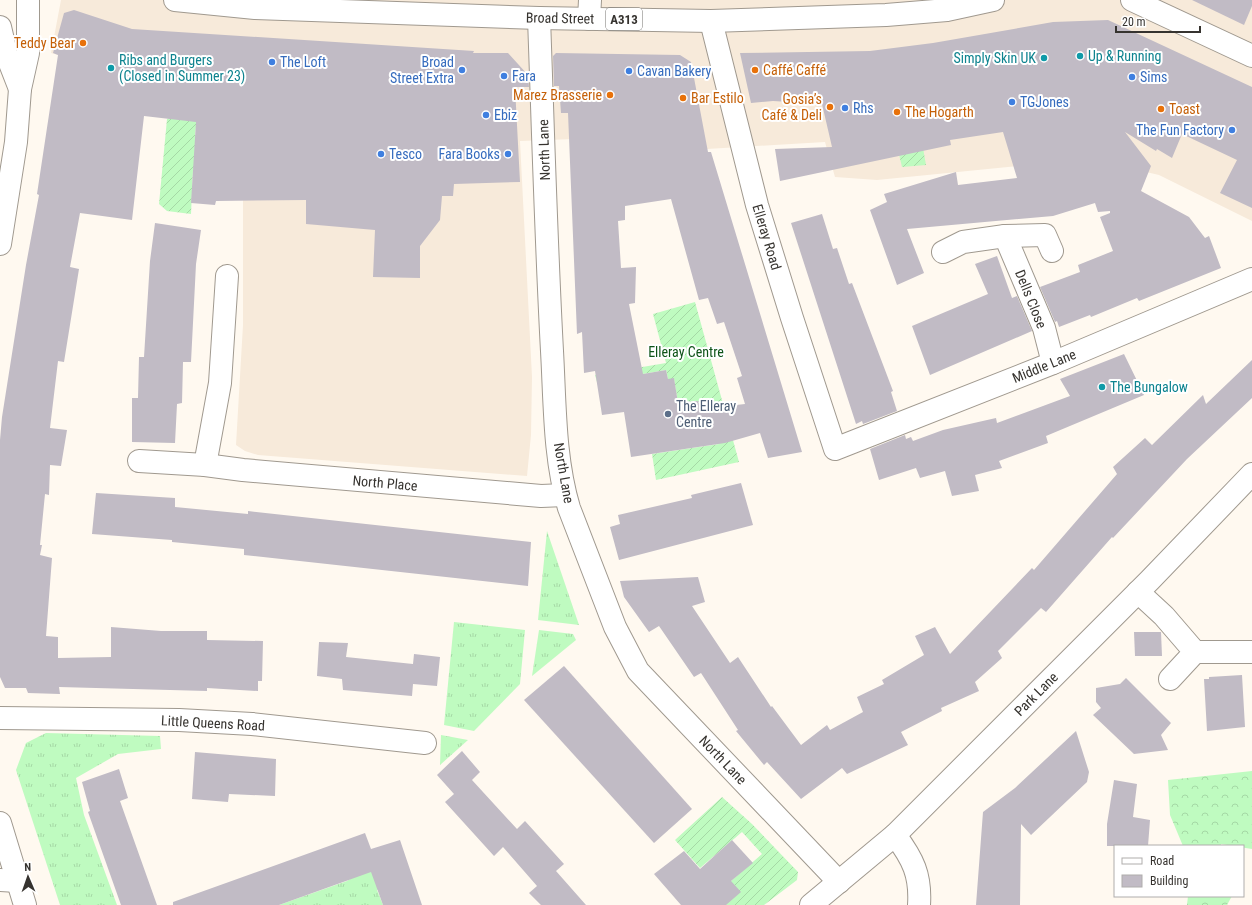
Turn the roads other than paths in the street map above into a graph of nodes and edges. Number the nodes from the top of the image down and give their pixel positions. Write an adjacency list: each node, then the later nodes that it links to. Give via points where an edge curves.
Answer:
1 (28, 0): 10 (street, via 28,48)
2 (175, 0): 6 (street, Broad Street / A313, via 255,8)
3 (993, 0): 7 (street, Broad Street / A313, via 947,10 886,15)
4 (1132, 0): 9 (street)
5 (590, 9): 6 (street, Broad Street / A313); 7 (street, Broad Street / A313)
6 (539, 18): 22 (street, North Lane, via 549,302 558,443)
7 (711, 21): 18 (street, Elleray Road, via 757,205)
8 (0, 27): 10 (street, via 6,53)
9 (1252, 56)
10 (20, 89): 12 (street, via 16,142)
11 (1005, 236): 13 (street, via 1045,235); 14 (street, via 963,242); 17 (street, Dells Close, via 1044,328)
12 (0, 244)
13 (1052, 251)
14 (943, 252)
15 (226, 276): 20 (street, via 220,383)
16 (1252, 279): 17 (street, Middle Lane)
17 (1053, 363): 18 (street, Middle Lane)
18 (835, 448)
19 (139, 461): 20 (street, North Place)
20 (205, 465): 22 (street, North Place, via 541,496)
21 (1252, 474): 23 (street, Park Lane)
22 (565, 495): 32 (street, North Lane, via 615,626 638,671)
23 (1138, 592): 24 (street, via 1164,616); 30 (street, Park Lane)
24 (1195, 652): 25 (street); 26 (street)
25 (1252, 652)
26 (1170, 679)
27 (0, 718): 28 (street, Little Queens Road, via 179,720 252,724)
28 (425, 742)
29 (0, 823): 31 (street)
30 (895, 836): 32 (street, Park Lane); 35 (street, via 911,856 920,888)
31 (8, 880): 33 (street)
32 (838, 882): 34 (street, Park Lane)
33 (25, 905)
34 (811, 905)
35 (919, 905)

